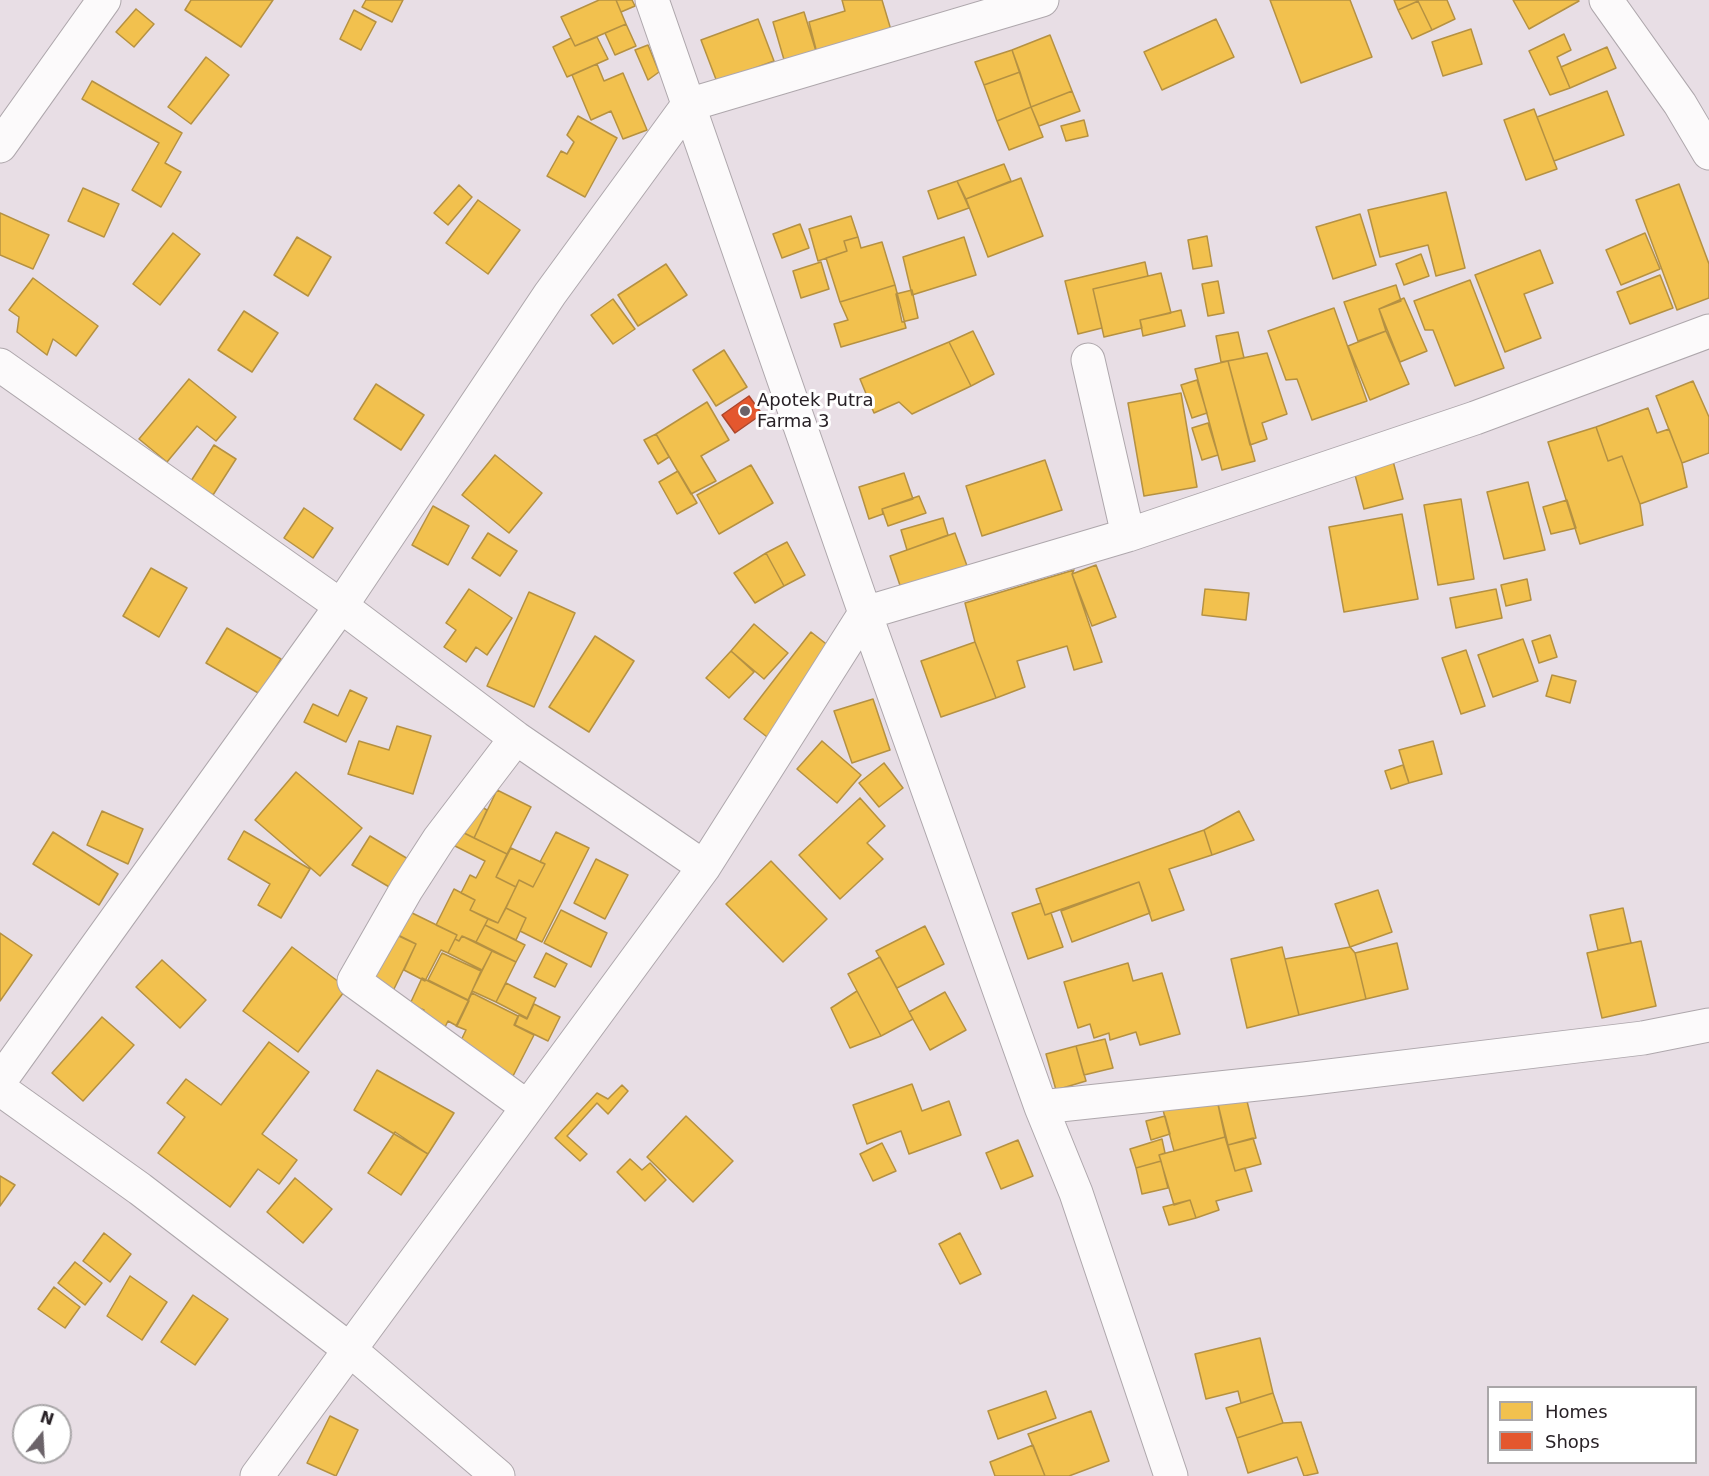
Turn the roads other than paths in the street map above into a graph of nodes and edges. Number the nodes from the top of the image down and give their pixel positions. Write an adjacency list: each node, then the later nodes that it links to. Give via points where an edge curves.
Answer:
1 (104, 0): 6 (street)
2 (652, 0): 5 (street)
3 (1042, 0): 5 (street)
4 (1606, 0): 7 (street, via 1680,104)
5 (688, 105): 12 (street, via 550,294); 13 (street)
6 (0, 146)
7 (1709, 153)
8 (1709, 332): 11 (street, via 1475,418)
9 (1088, 360): 11 (street)
10 (0, 365): 12 (street)
11 (1128, 535): 13 (street)
12 (341, 606): 14 (street); 17 (street)
13 (865, 613): 15 (street); 20 (street)
14 (516, 738): 15 (street); 19 (street, via 461,807 406,890 354,981)
15 (704, 867): 19 (street)
16 (1709, 1025): 20 (street, via 1631,1039)
17 (0, 1081)
18 (0, 1089): 21 (street, via 140,1189)
19 (526, 1106): 21 (street)
20 (1041, 1107): 24 (street, via 1077,1193)
21 (349, 1349): 22 (street); 23 (street)
22 (257, 1476)
23 (498, 1476)
24 (1171, 1476)

